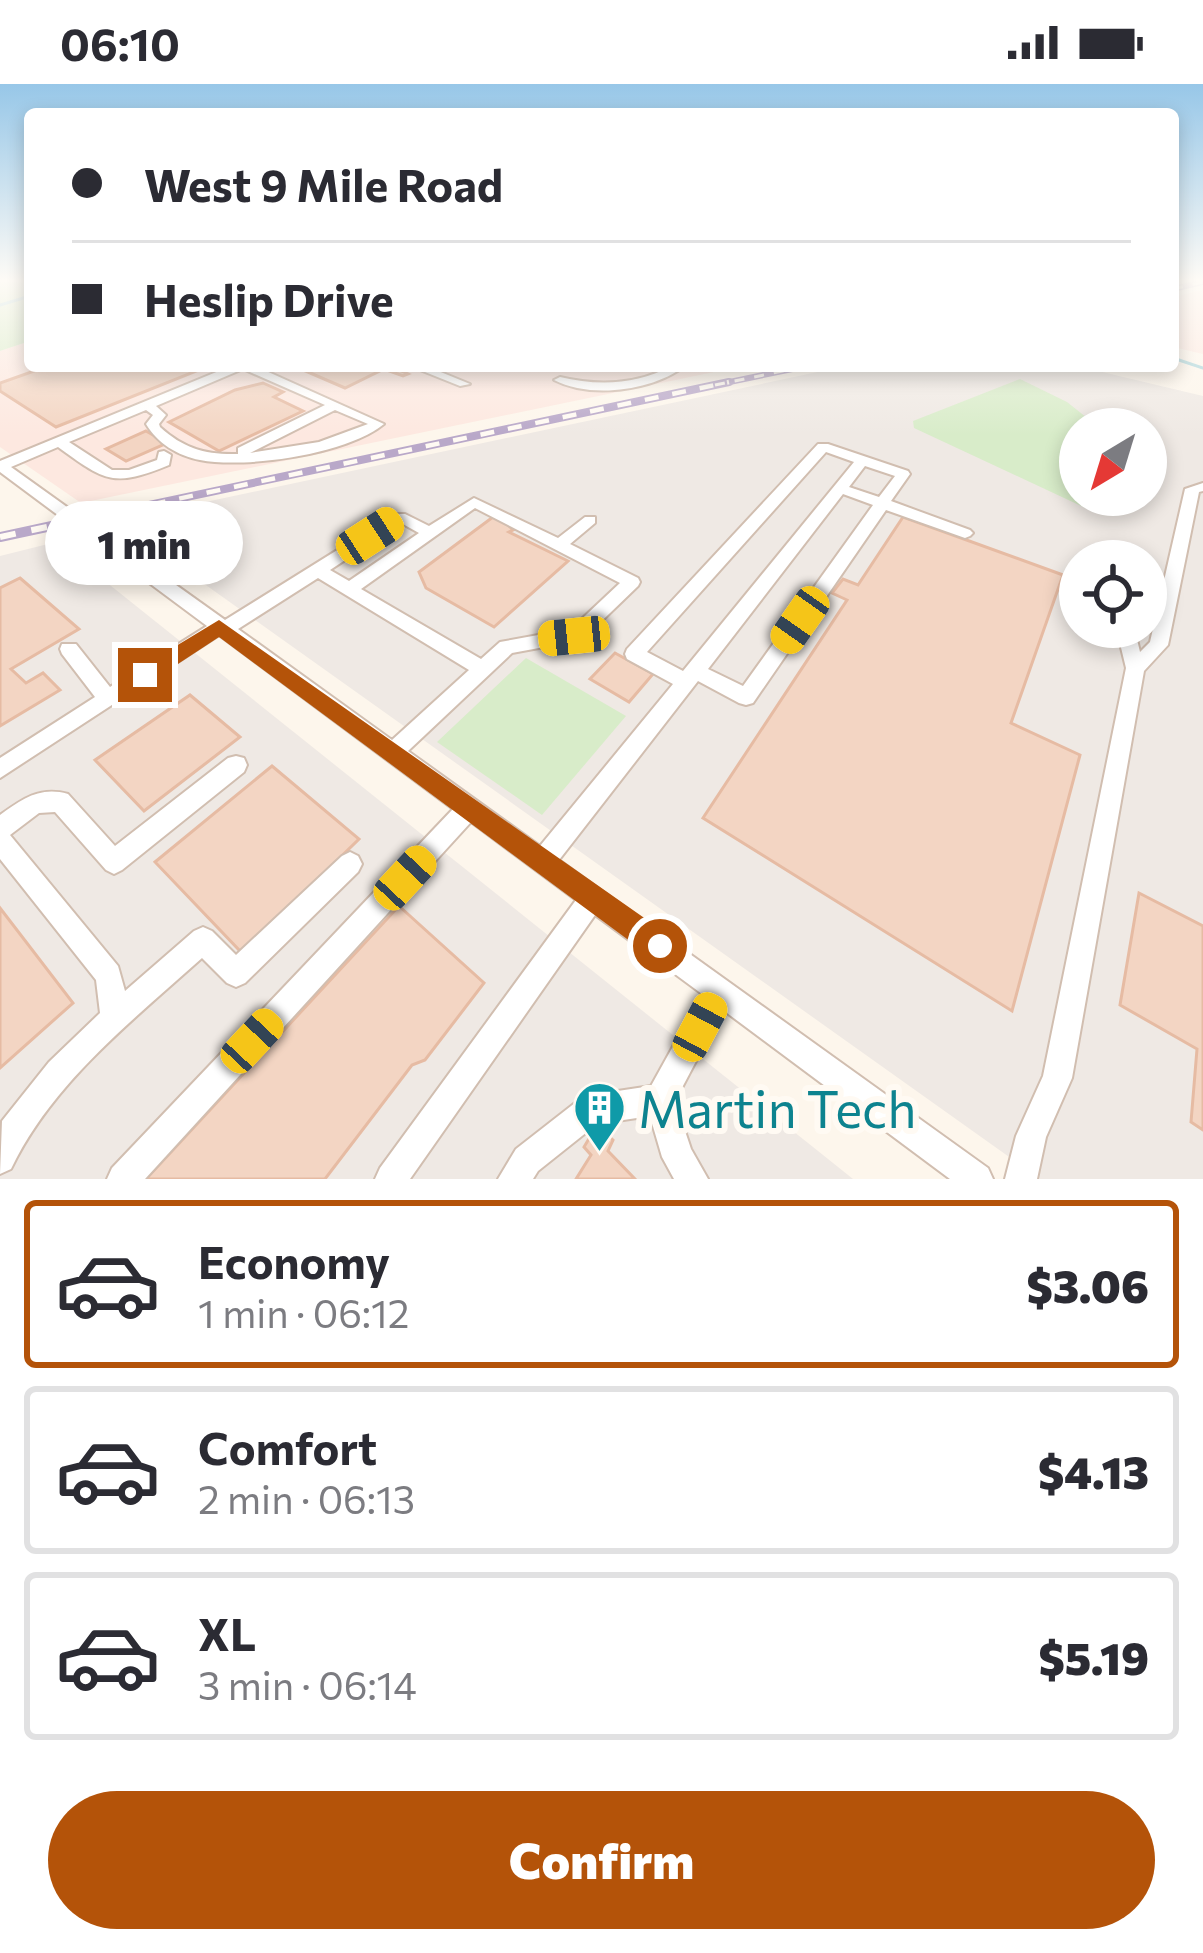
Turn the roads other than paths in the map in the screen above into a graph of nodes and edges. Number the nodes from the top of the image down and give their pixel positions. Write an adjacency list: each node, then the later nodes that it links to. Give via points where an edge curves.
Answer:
1 (228, 372): 7 (street)
2 (257, 372): 8 (street)
3 (432, 372): 6 (street)
4 (652, 372): 5 (street, via 585,389)
5 (560, 380)
6 (464, 384)
7 (147, 405): 9 (street); 11 (street, via 160,415 152,424 157,434 203,457)
8 (335, 405): 11 (street); 11 (street, via 378,424 366,435)
9 (59, 441): 10 (street, via 124,479 164,462); 13 (street)
10 (164, 455)
11 (233, 456)
12 (863, 460): 15 (street); 16 (street, via 903,474); 28 (street, via 823,447 634,654)
13 (1, 465): 23 (street)
14 (1203, 487): 26 (street, via 1192,489 1159,645)
15 (840, 488): 16 (street); 28 (street)
16 (883, 503): 19 (street); 28 (street, via 746,697)
17 (590, 520): 20 (street)
18 (430, 533): 20 (street, via 474,502); 21 (street, via 400,517); 22 (street)
19 (965, 533)
20 (558, 546): 27 (street, via 632,582 576,635 512,644)
21 (318, 570): 22 (street); 23 (street)
22 (350, 589): 27 (street)
23 (221, 628): 29 (street); 30 (street)
24 (1130, 648): 26 (street)
25 (69, 649): 29 (street)
26 (1135, 668): 48 (street, via 1057,1078)
27 (482, 669): 30 (street)
28 (690, 676): 36 (street)
29 (108, 699): 32 (street)
30 (392, 753): 33 (street)
31 (236, 765): 34 (street, via 114,862 60,801 35,803)
32 (0, 769)
33 (470, 808): 36 (street); 43 (street)
34 (0, 829)
35 (0, 841): 40 (street, via 110,975)
36 (543, 861): 38 (street)
37 (350, 864): 40 (street, via 236,974 203,940)
38 (592, 897): 39 (street); 44 (street)
39 (719, 990): 41 (street); 47 (street)
40 (115, 1018): 42 (street, via 10,1129)
41 (660, 1100): 45 (street, via 591,1110); 46 (street)
42 (0, 1157)
43 (123, 1179)
44 (391, 1179)
45 (514, 1179)
46 (692, 1179)
47 (977, 1179)
48 (1021, 1179)

